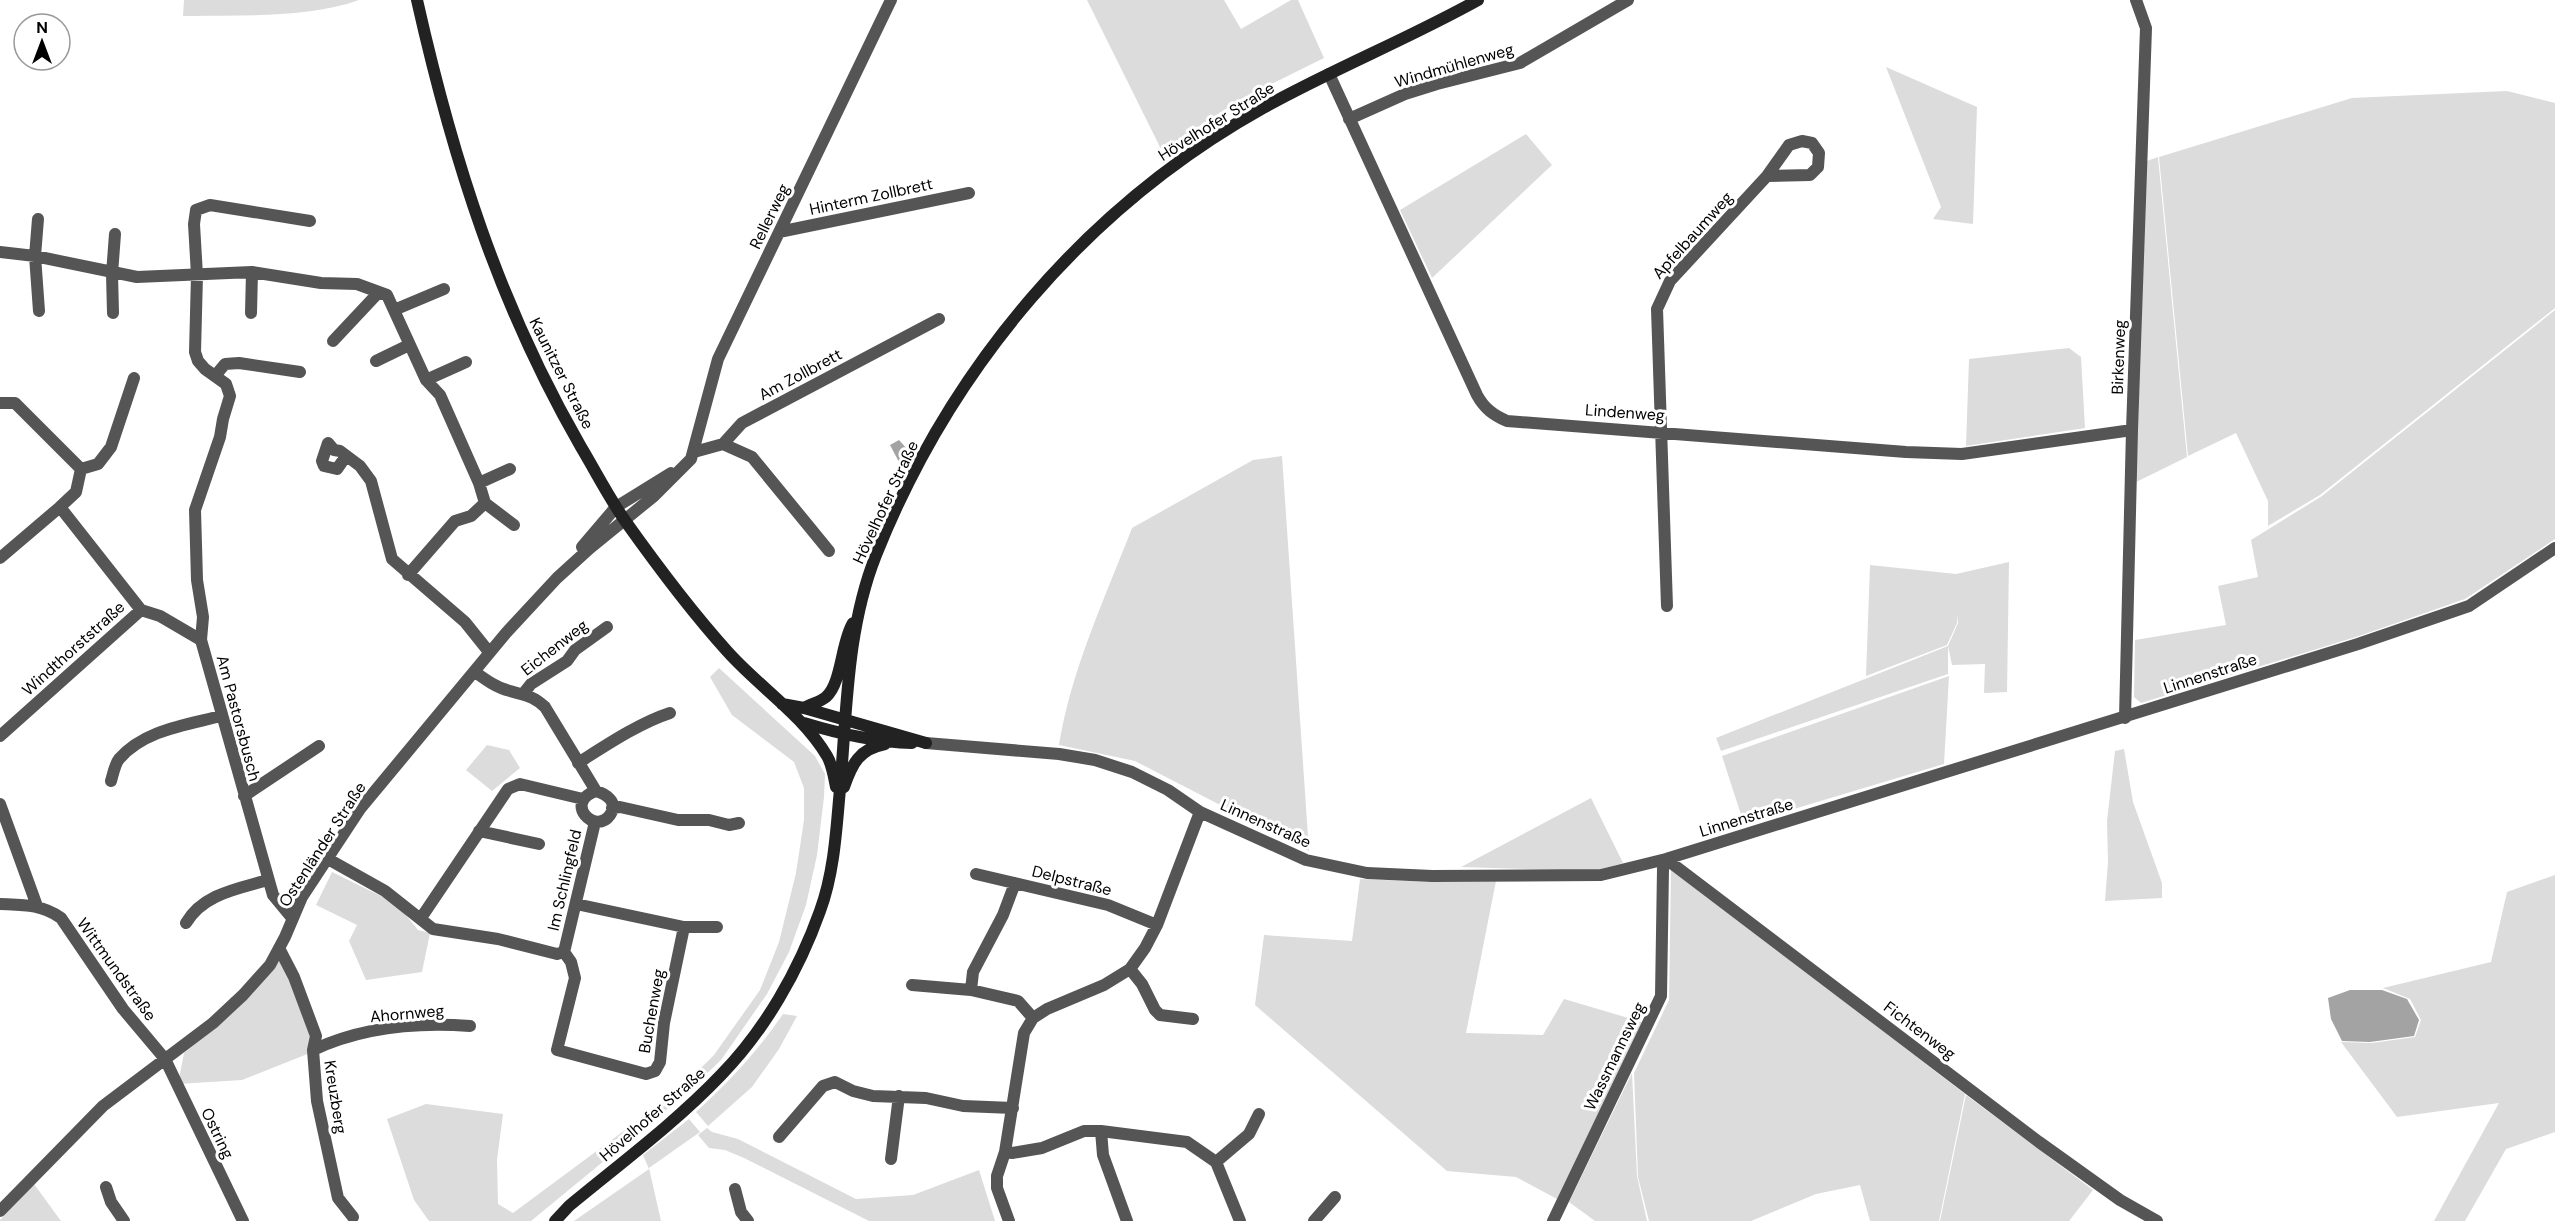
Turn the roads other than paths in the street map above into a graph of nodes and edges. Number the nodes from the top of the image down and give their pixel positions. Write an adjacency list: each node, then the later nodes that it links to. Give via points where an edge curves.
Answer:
1 (417, 0): 46 (main road, Kaunitzer Straße, via 460,172 493,266 556,404)
2 (891, 0): 12 (street, Rellerweg)
3 (1478, 0): 6 (main road, Hövelhofer Straße)
4 (1628, 0): 7 (street, Windmühlenweg, via 1520,63 1406,94)
5 (2136, 0): 35 (street, Birkenweg, via 2146,28)
6 (1329, 74): 7 (street, Lindenweg); 56 (main road, Hövelhofer Straße, via 1240,121 1126,202 1062,262 1018,312 974,372 898,504 875,556)
7 (1349, 119): 36 (street, Lindenweg, via 1482,404 1507,421)
8 (1767, 176): 36 (street, Apfelbaumweg, via 1670,281 1662,295 1657,309)
9 (969, 193): 12 (street, Hinterm Zollbrett)
10 (38, 219): 15 (street)
11 (310, 221): 18 (street, via 210,206 196,210)
12 (779, 232): 38 (street, Rellerweg, via 718,359)
13 (115, 234): 17 (street)
14 (0, 252): 15 (street)
15 (35, 256): 17 (street); 22 (street)
16 (252, 272): 18 (street); 20 (street, via 321,284 357,284); 24 (street)
17 (112, 273): 18 (street, via 137,278); 23 (street)
18 (196, 275): 31 (street, via 195,352 198,361)
19 (444, 289): 21 (street)
20 (379, 292): 21 (street, via 387,296); 26 (street)
21 (394, 310): 27 (street)
22 (39, 311)
23 (113, 313)
24 (251, 313)
25 (939, 319): 37 (street, Am Zollbrett, via 742,423)
26 (333, 341)
27 (410, 345): 28 (street); 33 (street)
28 (376, 361)
29 (466, 362): 33 (street)
30 (300, 372): 31 (street, via 239,363 225,364)
31 (215, 376): 58 (street, via 226,384 230,396 195,510 196,580 203,617)
32 (134, 378): 41 (street, via 111,447 98,464)
33 (426, 380): 43 (street, via 440,395)
34 (0, 403): 41 (street, via 15,403)
35 (2132, 430): 36 (street, Lindenweg, via 1962,454); 66 (street, Birkenweg)
36 (1660, 431): 54 (street, Apfelbaumweg)
37 (723, 444): 38 (street); 50 (street, via 752,457)
38 (694, 452): 40 (street)
39 (344, 454): 52 (street, via 371,481 392,559)
40 (684, 465): 46 (street); 47 (street)
41 (81, 469): 45 (street, via 76,492)
42 (510, 469): 43 (street)
43 (479, 483): 44 (street)
44 (485, 503): 48 (street); 52 (street, via 471,516 455,521)
45 (60, 507): 51 (street); 55 (street, Am Pastorsbusch)
46 (616, 507): 47 (main road, Kaunitzer Straße); 53 (street, Ostenländer Straße)
47 (624, 519): 53 (street, Ostenländer Straße); 62 (main road, Kaunitzer Straße, via 686,606)
48 (514, 525)
49 (2555, 548): 66 (street, Linnenstraße, via 2469,606)
50 (829, 551)
51 (0, 558)
52 (408, 575): 59 (street, via 465,622)
53 (557, 578): 59 (street, Ostenländer Straße)
54 (1667, 606)
55 (141, 610): 58 (street, Am Pastorsbusch, via 160,616); 70 (street, Windthorststraße)
56 (858, 614): 63 (main road, via 847,633 834,683 826,697); 67 (main road, Hövelhofer Straße)
57 (607, 627): 61 (street, Eichenweg, via 531,684)
58 (201, 640): 65 (street, Am Pastorsbusch)
59 (489, 652): 60 (street, Ostenländer Straße)
60 (475, 672): 61 (street, via 508,691); 87 (street, Ostenländer Straße, via 360,809)
61 (524, 694): 74 (street, via 545,707)
62 (782, 704): 63 (main road); 68 (main road, Kaunitzer Straße)
63 (804, 708): 67 (main road)
64 (670, 713): 74 (street, via 654,718)
65 (221, 716): 75 (street, via 176,726 142,741 118,760); 77 (street, Am Pastorsbusch)
66 (2125, 718): 88 (street, Linnenstraße)
67 (844, 720): 69 (main road, Hövelhofer Straße); 72 (main road)
68 (804, 723): 69 (main road); 79 (main road, via 829,758)
69 (843, 735): 71 (main road); 79 (main road, Hövelhofer Straße)
70 (0, 736)
71 (891, 742): 72 (main road); 79 (main road, via 871,747 852,765)
72 (926, 743): 82 (street, Linnenstraße, via 1095,760 1132,772)
73 (319, 746): 77 (street, Am Pastorsbusch)
74 (578, 763): 76 (street)
75 (111, 781)
76 (596, 791): 78 (street); 81 (street, via 611,799)
77 (244, 796): 90 (street, Am Pastorsbusch)
78 (583, 799): 83 (street, Im Schlingfeld, via 585,817); 85 (street, via 520,784 504,793)
79 (839, 799): 127 (main road, Hövelhofer Straße, via 833,855 821,908 778,1000 725,1072)
80 (0, 804): 94 (street)
81 (612, 808): 83 (street, Im Schlingfeld, via 603,821); 84 (street, via 678,820)
82 (1200, 812): 88 (street, Linnenstraße, via 1306,860 1367,873 1601,875); 98 (street)
83 (595, 822): 93 (street, Im Schlingfeld)
84 (739, 823)
85 (479, 831): 86 (street); 96 (street)
86 (539, 844)
87 (328, 859): 95 (street, Ostenländer Straße); 96 (street, via 385,891)
88 (1666, 859): 133 (street, Wassmannsweg, via 1661,996); 134 (street, Fichtenweg, via 2039,1142 2120,1200)
89 (976, 874): 91 (street, Delpstraße)
90 (268, 880): 95 (street, Am Pastorsbusch, via 273,895); 97 (street, via 218,895 194,910)
91 (1015, 883): 98 (street, Delpstraße, via 1108,905); 105 (street, via 973,972)
92 (0, 904): 94 (street)
93 (576, 904): 99 (street); 102 (street, Im Schlingfeld)
94 (37, 906): 111 (street, Wittmundstraße, via 61,918 123,1009)
95 (292, 918): 101 (street, Ostenländer Straße)
96 (421, 918): 102 (street, via 433,929 498,939 556,954)
97 (186, 923)
98 (1156, 925): 103 (street)
99 (684, 927): 100 (street); 110 (street, Buchenweg, via 660,1062 655,1071 646,1074)
100 (717, 927)
101 (279, 948): 109 (street, Kreuzberg, via 316,1036); 111 (street, Ostenländer Straße, via 270,965 243,995)
102 (564, 952): 110 (street, Im Schlingfeld, via 575,978)
103 (1130, 969): 106 (street); 107 (street, via 1160,1015)
104 (912, 985): 105 (street)
105 (971, 990): 106 (street, via 1018,1001)
106 (1033, 1018): 113 (street, via 1024,1033)
107 (1193, 1019)
108 (470, 1026): 109 (street, Ahornweg, via 432,1024 380,1029)
109 (313, 1050): 124 (street, Kreuzberg, via 317,1101 338,1198)
110 (557, 1050)
111 (165, 1059): 123 (street, Ostenländer Straße, via 103,1107); 126 (street, Ostring)
112 (899, 1096): 113 (street, via 963,1107); 116 (street, via 873,1096 835,1082 823,1086); 118 (street)
113 (1013, 1108): 117 (street)
114 (1259, 1114): 119 (street, via 1249,1134)
115 (1101, 1131): 117 (street, via 1084,1131 1042,1148); 119 (street, via 1187,1142); 130 (street, via 1103,1155)
116 (778, 1137)
117 (1005, 1152): 129 (street, via 997,1188)
118 (891, 1159)
119 (1216, 1162): 131 (street)
120 (106, 1187): 125 (street)
121 (735, 1189): 128 (street, via 741,1212)
122 (1335, 1197): 132 (street)
123 (0, 1211)
124 (353, 1217)
125 (124, 1221)
126 (243, 1221)
127 (555, 1221)
128 (748, 1221)
129 (1009, 1221)
130 (1127, 1221)
131 (1240, 1221)
132 (1314, 1221)
133 (1553, 1221)
134 (2157, 1221)

